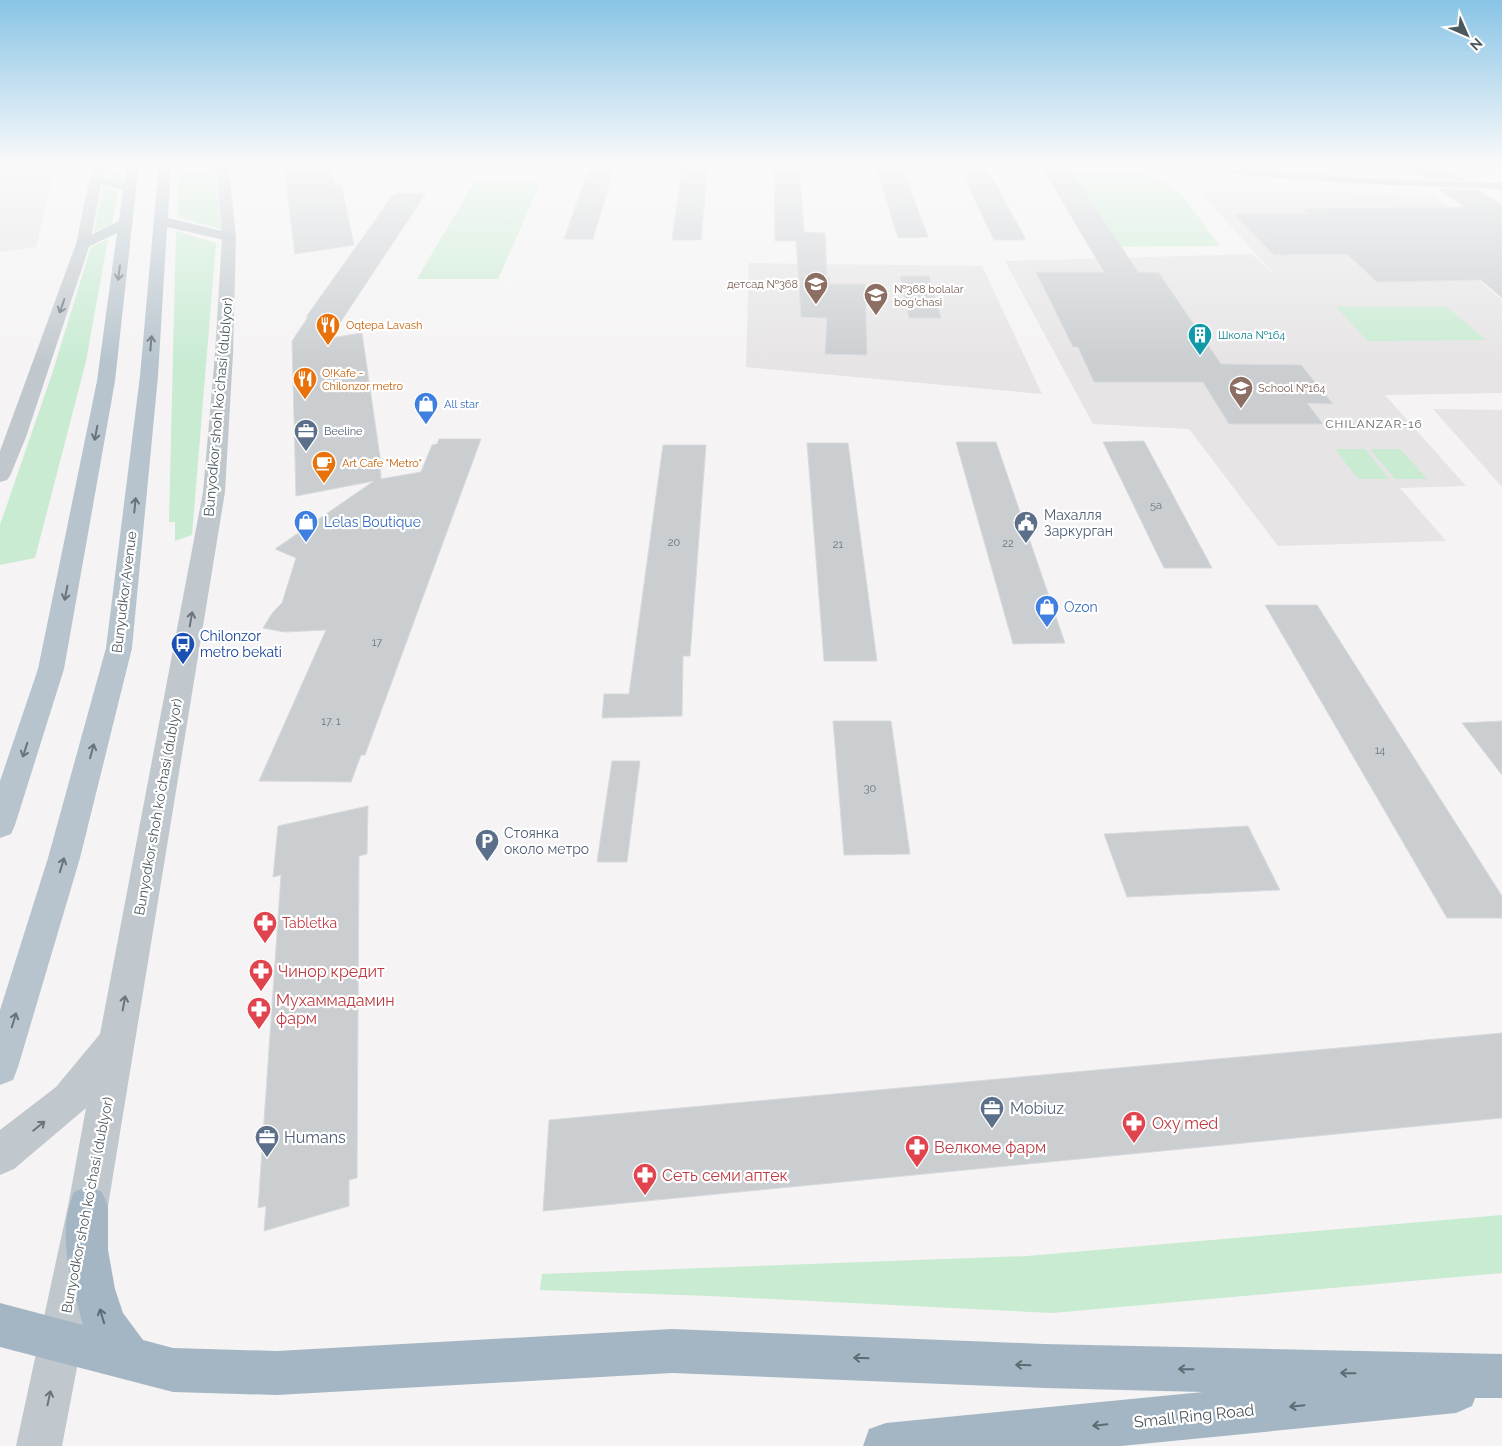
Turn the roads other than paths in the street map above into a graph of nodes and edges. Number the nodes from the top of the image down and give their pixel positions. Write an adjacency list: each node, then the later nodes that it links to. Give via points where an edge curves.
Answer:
1 (86, 229): 8 (street)
2 (113, 229): 8 (main road)
3 (123, 229): 10 (main road, one-way to 10, via 106,381 51,669)
4 (161, 229): 12 (main road, Bunyudkor Avenue, one-way to 4, via 64,858 119,648 149,376)
5 (198, 229): 7 (main road)
6 (228, 229): 7 (street, Bunyodkor shoh koʻchasi (dublyor))
7 (229, 237): 11 (street, Bunyodkor shoh koʻchasi (dublyor), one-way to 7, via 214,492)
8 (83, 244): 9 (street, one-way to 9)
9 (0, 476)
10 (2, 818)
11 (118, 1042): 13 (street, one-way to 11, via 70,1100); 14 (street, Bunyodkor shoh koʻchasi (dublyor))
12 (0, 1067)
13 (0, 1155)
14 (88, 1206): 16 (street, Bunyodkor shoh koʻchasi (dublyor)); 17 (highway, one-way to 14, via 105,1325 94,1288 87,1250)
15 (0, 1325): 16 (highway)
16 (61, 1340): 17 (highway); 21 (street, Bunyodkor shoh koʻchasi (dublyor), one-way to 16)
17 (128, 1357): 18 (highway, one-way to 17, via 1044,1366 672,1351 277,1373 173,1370)
18 (1502, 1376)
19 (1502, 1385): 20 (highway, Small Ring Road, one-way to 20)
20 (897, 1445)
21 (39, 1446)

